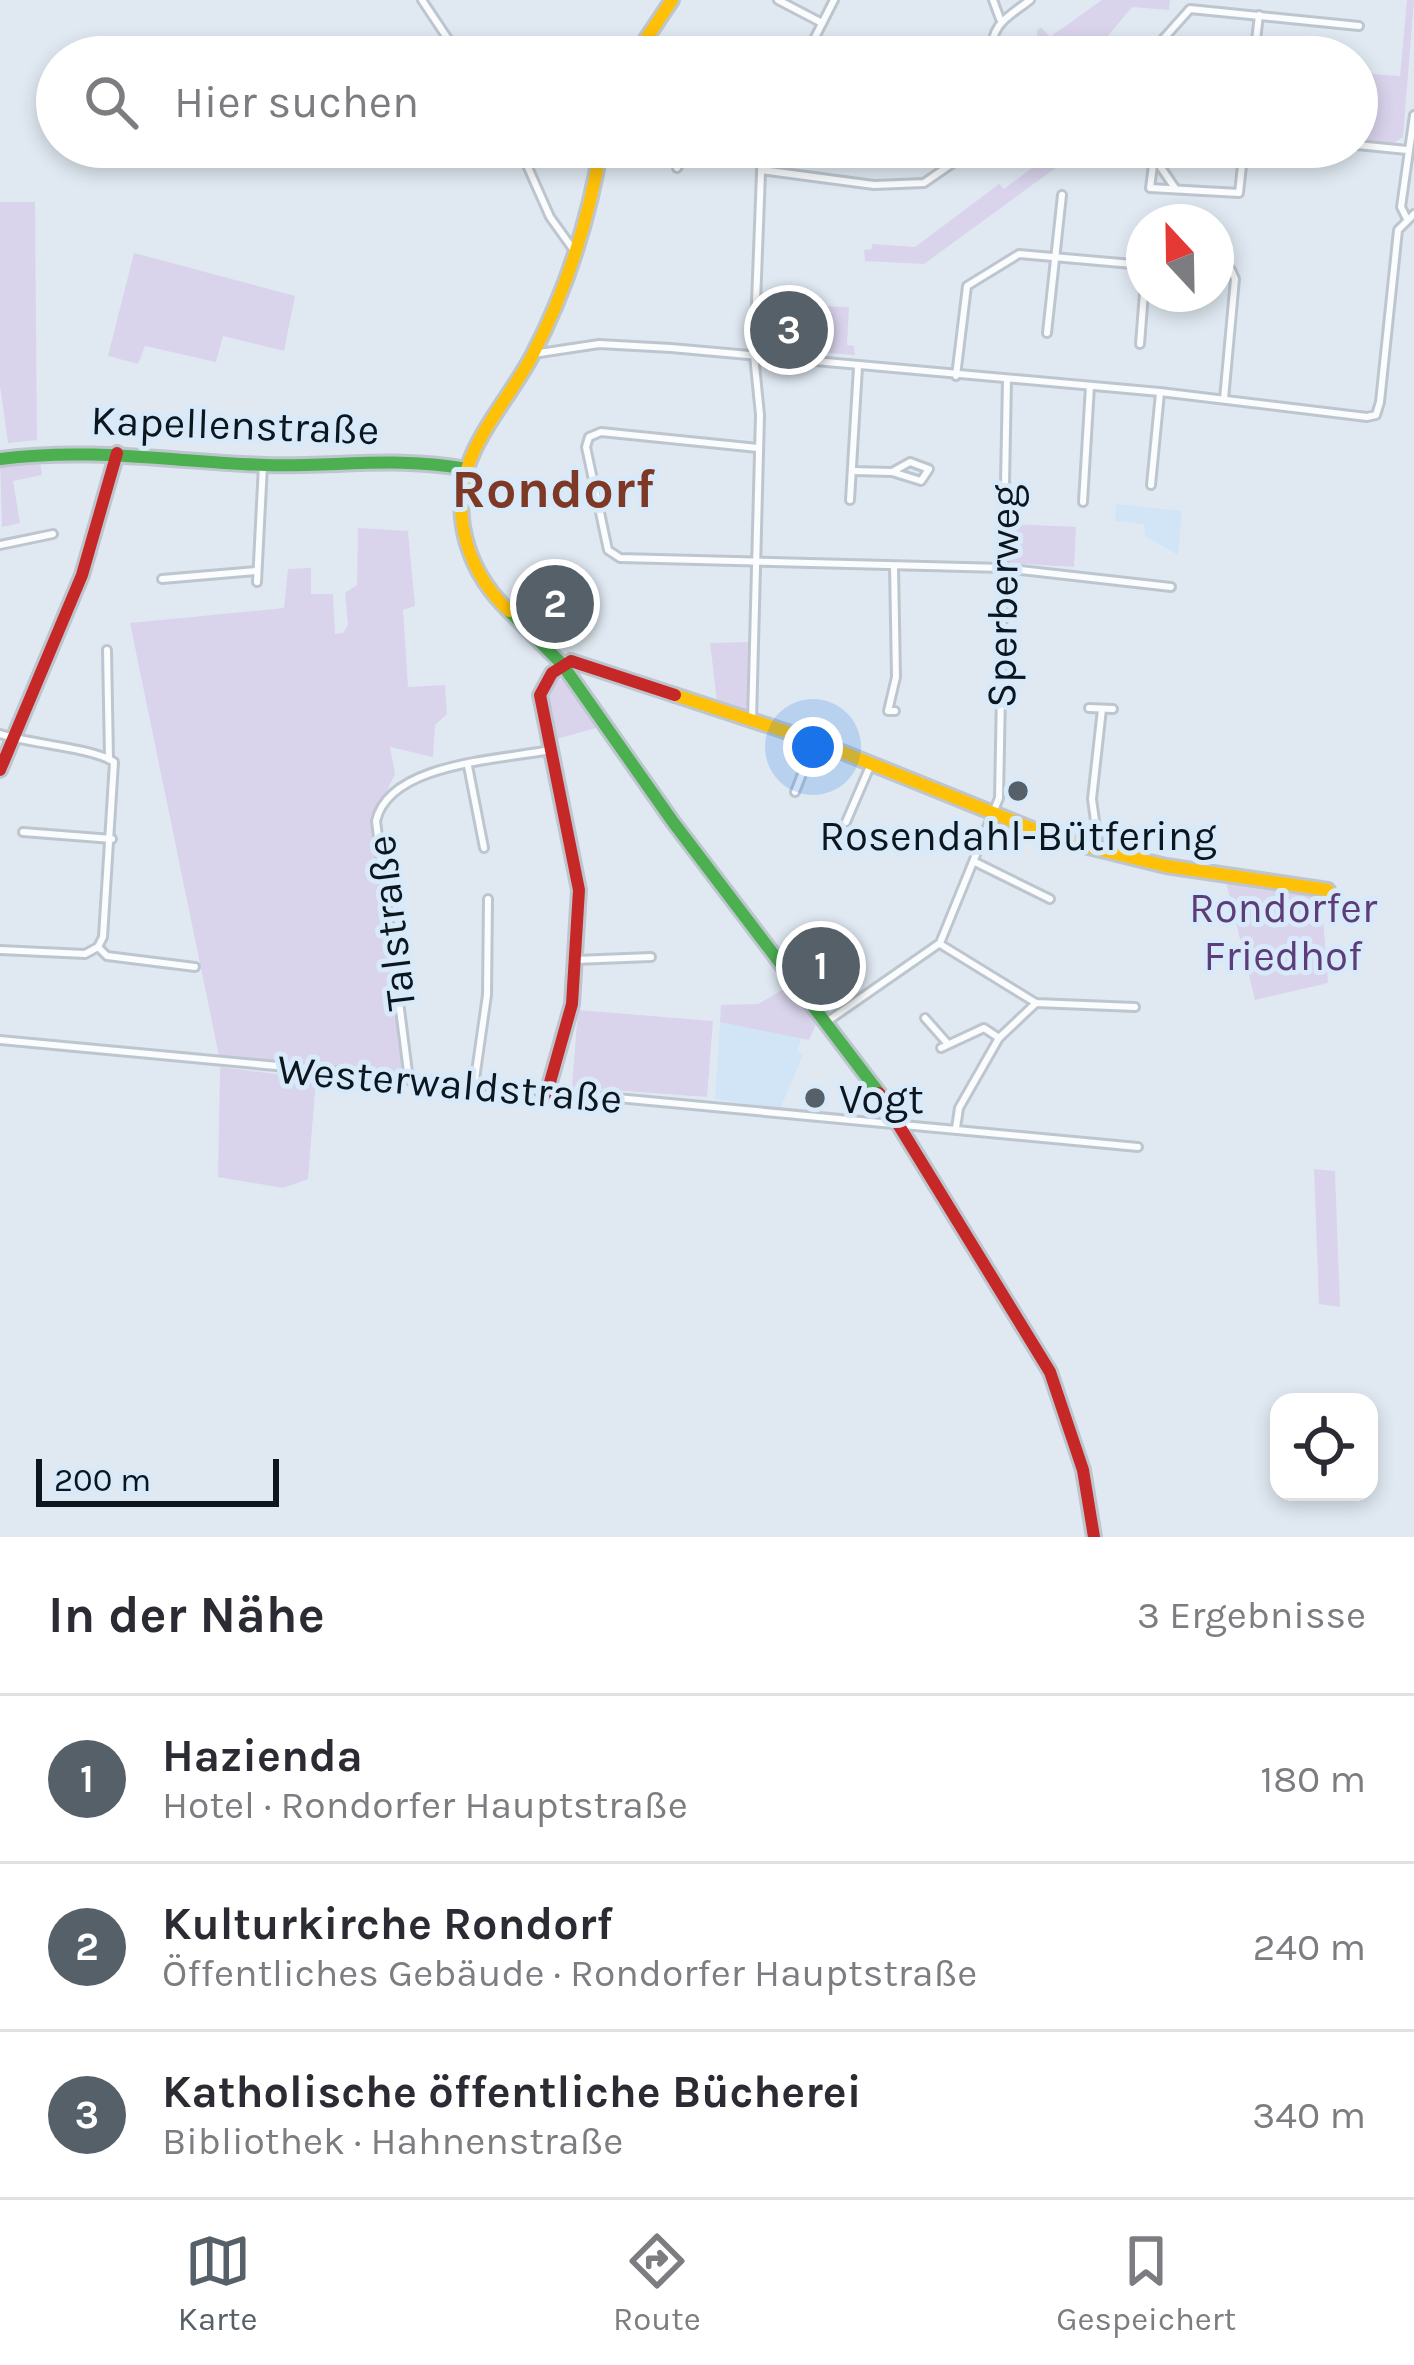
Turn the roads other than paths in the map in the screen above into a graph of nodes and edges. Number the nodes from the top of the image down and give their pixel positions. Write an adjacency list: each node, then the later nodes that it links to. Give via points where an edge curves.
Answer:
1 (422, 0): 11 (street)
2 (672, 0): 12 (street)
3 (778, 0): 9 (street)
4 (834, 0): 9 (street)
5 (993, 0): 8 (street)
6 (1030, 0): 8 (street)
7 (1258, 15): 10 (street); 15 (street, via 1190,9); 16 (street)
8 (1000, 19): 14 (street)
9 (822, 23): 13 (street)
10 (1359, 26)
11 (446, 36)
12 (648, 36)
13 (815, 36)
14 (992, 36)
15 (1166, 36)
16 (1256, 36)
17 (1414, 115): 19 (street)
18 (1378, 147): 19 (street)
19 (1407, 150): 29 (street, via 1401,207)
20 (528, 168): 30 (street)
21 (597, 168): 30 (street)
22 (946, 168): 26 (street, via 924,184 874,185)
23 (1153, 168): 27 (street, via 1150,188)
24 (1161, 168): 27 (street)
25 (1242, 168): 27 (street, via 1239,193)
26 (761, 170): 38 (street)
27 (1175, 188)
28 (1062, 195): 31 (street)
29 (1410, 216): 44 (street, via 1398,230 1376,415)
30 (575, 252): 37 (street)
31 (1057, 257): 32 (street); 35 (street); 40 (street, via 1019,254 967,286)
32 (1126, 263)
33 (1143, 312): 36 (street)
34 (1232, 312): 44 (street)
35 (1047, 333)
36 (1140, 344)
37 (533, 354): 38 (street, via 599,344); 49 (street)
38 (754, 355): 39 (street); 45 (street)
39 (859, 367): 40 (street); 50 (street)
40 (956, 376): 41 (street)
41 (1007, 380): 42 (street); 59 (street, Sperberweg)
42 (1090, 386): 43 (street); 54 (street)
43 (1160, 392): 44 (street); 52 (street)
44 (1224, 399)
45 (758, 448): 57 (street); 57 (street, via 601,432 586,447 613,555)
46 (117, 453): 47 (street, Kapellenstraße); 48 (street, Kapellenstraße); 71 (street, via 82,580)
47 (0, 459)
48 (262, 465): 49 (street, Kapellenstraße, via 418,460); 60 (street)
49 (467, 469): 65 (street, via 464,534 475,573)
50 (853, 471): 51 (street); 53 (street)
51 (892, 472): 51 (street, via 921,481 929,469 910,462)
52 (1150, 484)
53 (850, 500)
54 (1083, 502)
55 (53, 534): 56 (street)
56 (0, 545)
57 (757, 562): 58 (street); 70 (street)
58 (894, 566): 59 (street); 69 (street, via 896,677 888,711)
59 (1003, 568): 63 (street); 79 (street, Sperberweg)
60 (257, 571): 61 (street); 62 (street)
61 (162, 579)
62 (257, 582)
63 (1171, 587)
64 (107, 650): 74 (street)
65 (562, 664): 70 (street, via 580,662); 73 (street, via 540,695); 98 (street)
66 (1089, 708): 67 (street)
67 (1102, 709): 68 (street); 84 (street, via 1092,811)
68 (1113, 709)
69 (895, 711)
70 (752, 721): 72 (street)
71 (7, 736): 74 (street); 77 (street)
72 (815, 741): 75 (street); 78 (street)
73 (550, 750): 76 (street, Talstraße); 93 (street, via 577,865)
74 (110, 758): 82 (street, via 117,768)
75 (872, 763): 79 (street); 80 (street)
76 (468, 766): 83 (street); 101 (street, Talstraße, via 399,784 376,821)
77 (0, 770)
78 (795, 792)
79 (995, 811): 84 (street); 85 (street, Sperberweg)
80 (846, 822)
81 (23, 832): 82 (street)
82 (112, 839): 90 (street)
83 (484, 848)
84 (1099, 850): 86 (street)
85 (975, 862): 88 (street); 89 (street, Sperberweg)
86 (1328, 890)
87 (488, 898): 102 (street, via 484,1037)
88 (1050, 898)
89 (940, 943): 95 (street); 98 (street)
90 (98, 947): 91 (street, via 85,954); 94 (street, via 107,956)
91 (0, 950)
92 (651, 957): 93 (street)
93 (575, 960): 103 (street, via 565,1038)
94 (195, 967)
95 (1036, 1003): 96 (street); 99 (street)
96 (1135, 1007)
97 (926, 1018): 99 (street, via 945,1046 984,1028)
98 (824, 1024): 106 (street)
99 (999, 1038): 107 (street, via 959,1108)
100 (0, 1040): 101 (street, Westerwaldstraße)
101 (410, 1080): 102 (street, Westerwaldstraße)
102 (474, 1087): 103 (street, Westerwaldstraße)
103 (547, 1093): 105 (street, Westerwaldstraße)
104 (788, 1103): 105 (street)
105 (784, 1115): 106 (street, Westerwaldstraße)
106 (900, 1126): 107 (street, Westerwaldstraße); 109 (street, via 1050,1372 1083,1470)
107 (956, 1129): 108 (street, Westerwaldstraße)
108 (1138, 1148)
109 (1094, 1537)

